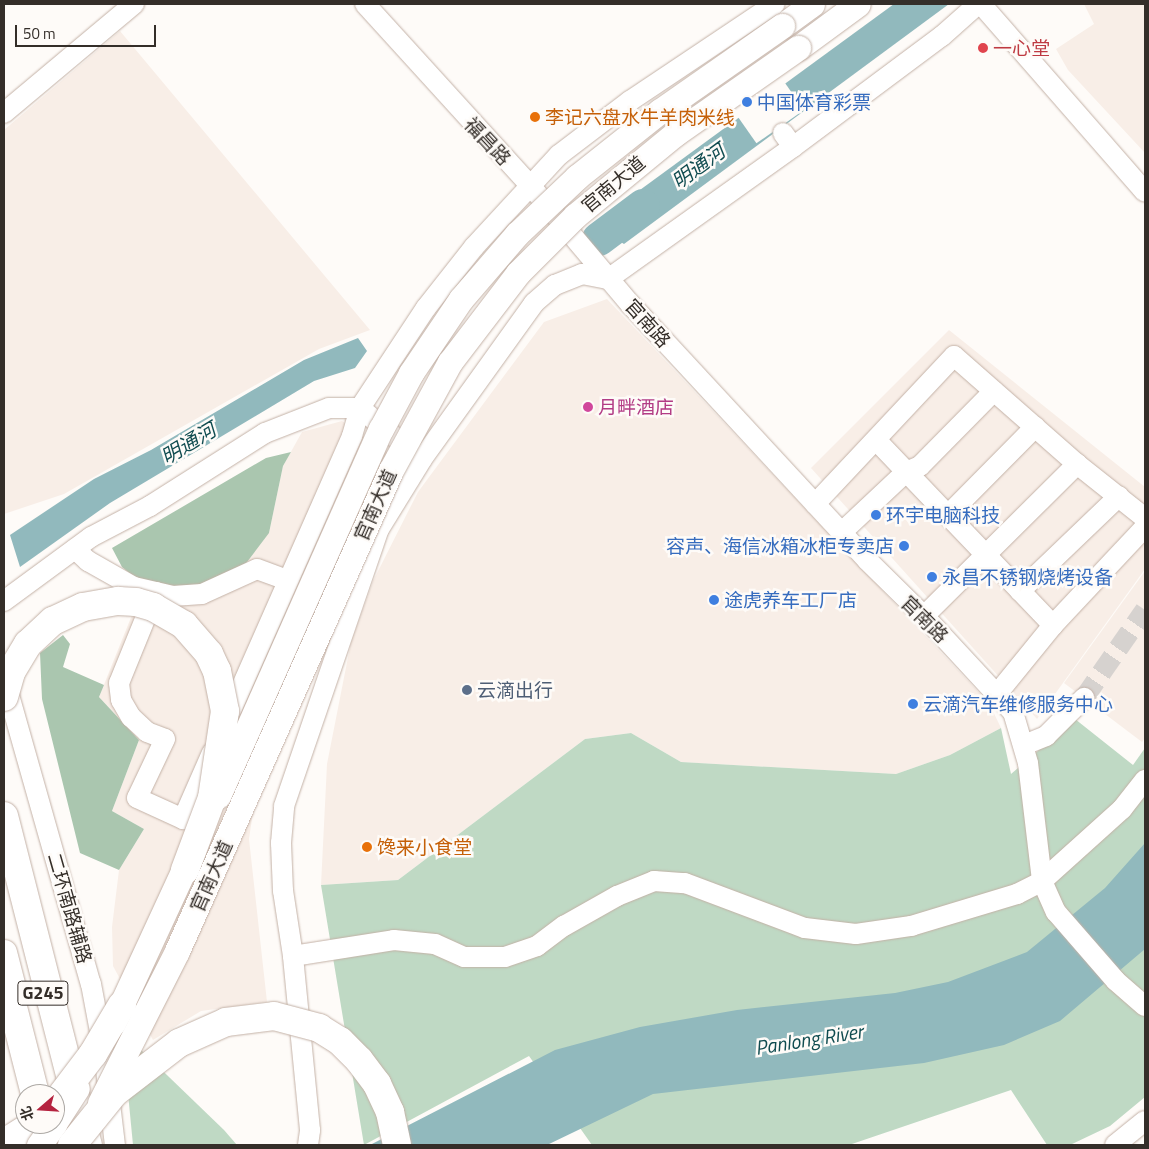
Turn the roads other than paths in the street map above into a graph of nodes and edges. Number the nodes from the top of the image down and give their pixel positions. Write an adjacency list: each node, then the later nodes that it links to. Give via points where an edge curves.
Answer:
1 (134, 4): 7 (street)
2 (365, 4): 8 (street, 福昌路)
3 (812, 4): 6 (main road, 官南大道)
4 (858, 4): 59 (main road, 官南大道, bridge, via 676,133 588,204 518,273 450,362 390,470 154,1001 115,1076)
5 (979, 4): 9 (street); 10 (street, via 942,36 788,140)
6 (778, 15): 8 (street, via 630,101 559,155); 41 (main road, 官南大道, bridge, via 577,178 510,241 444,322 411,373 370,451)
7 (4, 113)
8 (529, 184): 10 (street, 福昌路); 12 (street, via 426,308)
9 (1145, 192)
10 (608, 279): 15 (street, via 582,274 555,285 534,303); 19 (street, 官南路)
11 (994, 391): 13 (street); 14 (street, via 954,356); 17 (street, via 920,466)
12 (360, 408): 15 (street); 24 (street, via 329,408 265,434); 26 (street, via 352,436)
13 (1035, 427): 16 (street); 20 (street)
14 (876, 441): 17 (street); 19 (street)
15 (422, 459): 45 (street, via 379,529 284,806 281,843 283,891)
16 (1077, 464): 18 (street); 25 (street)
17 (906, 472): 20 (street); 23 (street)
18 (1119, 496): 21 (street); 27 (street)
19 (815, 504): 23 (street, 官南路)
20 (948, 515): 25 (street)
21 (1145, 518)
22 (1145, 527): 31 (street)
23 (842, 532): 30 (street, 官南路)
24 (75, 549): 28 (street, via 88,562 134,587); 29 (street)
25 (986, 555): 27 (street); 30 (street)
26 (288, 580): 28 (street, via 257,569 202,594 173,596); 28 (street, via 183,818 137,798 165,739 147,732 131,717 121,700 119,683)
27 (1020, 591): 31 (street)
28 (156, 592)
29 (4, 601)
30 (924, 616): 33 (street, 官南路)
31 (1053, 625): 33 (street)
32 (4, 676): 62 (street, 二环南路辅路, via 91,984 104,1053)
33 (996, 694): 36 (street, 官南路, via 1013,712)
34 (4, 697): 41 (highway, bridge, via 11,672 28,644 53,622 83,607 118,601 136,602 153,607 184,625 209,654 217,671 225,711 212,798)
35 (1084, 698): 36 (street, via 1046,736)
36 (1024, 745): 42 (street, 官南路)
37 (1145, 780): 42 (street, via 1122,809)
38 (4, 804): 43 (highway)
39 (4, 816): 43 (highway)
40 (4, 841): 60 (main road, G245)
41 (185, 870): 48 (main road, 官南大道, bridge)
42 (1042, 881): 45 (street, via 1017,894 911,926 856,934 805,928 686,882 654,882 617,896 537,946 505,957 464,956 435,944 394,940); 49 (street, 官南路, via 1056,912 1116,981)
43 (20, 882): 53 (highway, bridge)
44 (4, 952): 51 (main road, G245)
45 (293, 956): 63 (street, via 310,1130)
46 (4, 972): 50 (highway)
47 (4, 992): 50 (highway)
48 (122, 1005): 52 (main road, 官南大道, bridge); 53 (highway, bridge, via 93,1054)
49 (1145, 1006)
50 (32, 1081)
51 (37, 1084)
52 (65, 1106)
53 (67, 1108): 61 (highway)
54 (1145, 1121): 65 (street)
55 (19, 1134): 57 (highway)
56 (46, 1134): 58 (main road, 官南大道, bridge)
57 (4, 1143)
58 (39, 1145)
59 (72, 1145): 64 (highway, bridge, via 114,1093 178,1043 226,1022 274,1016 319,1028 340,1041 360,1060 377,1084 390,1112)
60 (82, 1145)
61 (89, 1145)
62 (115, 1145)
63 (308, 1145)
64 (397, 1145)
65 (1116, 1145)

